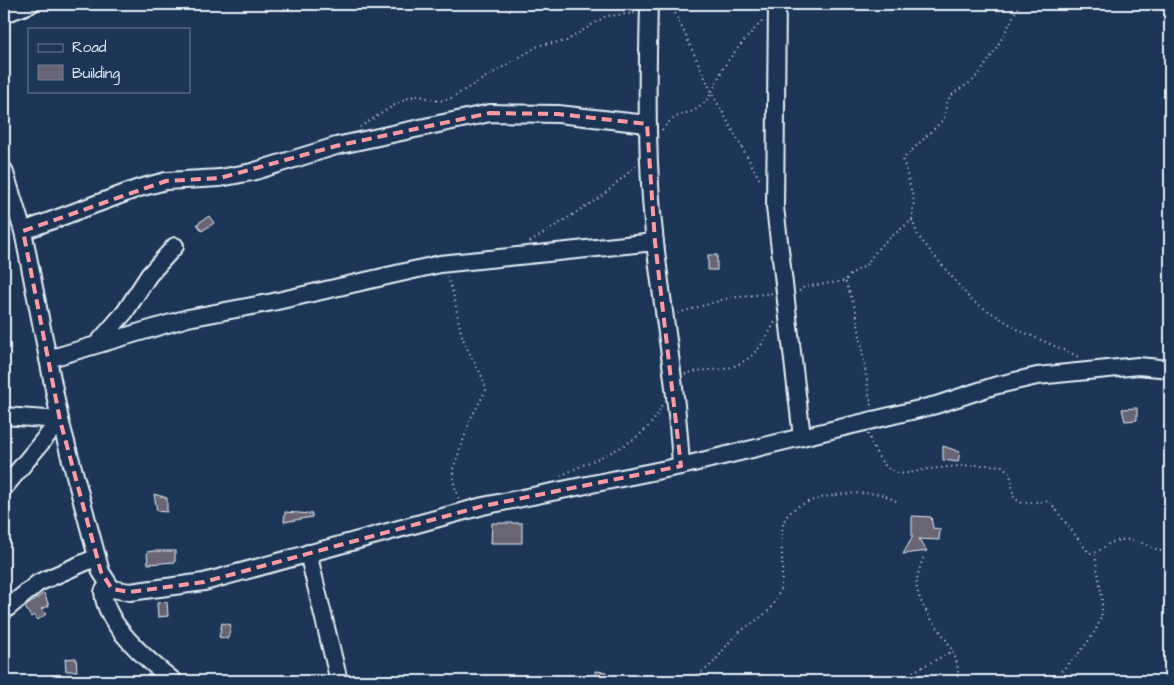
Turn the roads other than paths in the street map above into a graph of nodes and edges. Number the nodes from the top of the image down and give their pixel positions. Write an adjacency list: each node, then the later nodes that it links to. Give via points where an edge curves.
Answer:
1 (31, 4): 4 (street)
2 (777, 6): 15 (street, via 775,207)
3 (649, 8): 5 (street)
4 (4, 14)
5 (647, 124): 7 (street, via 558,114 490,113 336,146 252,172 220,178 166,180); 8 (street)
6 (4, 170): 7 (street)
7 (23, 231): 11 (street)
8 (655, 242): 10 (street, via 440,264 188,318); 16 (street, via 674,381)
9 (175, 246): 10 (street, via 148,275 125,312)
10 (96, 344): 11 (street)
11 (48, 359): 14 (street)
12 (1170, 369): 15 (street, via 1138,366 1037,376 936,405)
13 (4, 416): 14 (street)
14 (60, 420): 17 (street); 19 (street)
15 (802, 437): 16 (street)
16 (681, 466): 18 (street, via 463,511)
17 (4, 488)
18 (308, 553): 20 (street, via 204,582 166,589 130,592 112,589); 23 (street)
19 (97, 558): 20 (street); 21 (street, via 38,583)
20 (108, 584): 22 (street, via 103,592 107,612 141,654)
21 (4, 611)
22 (174, 681)
23 (339, 681)

